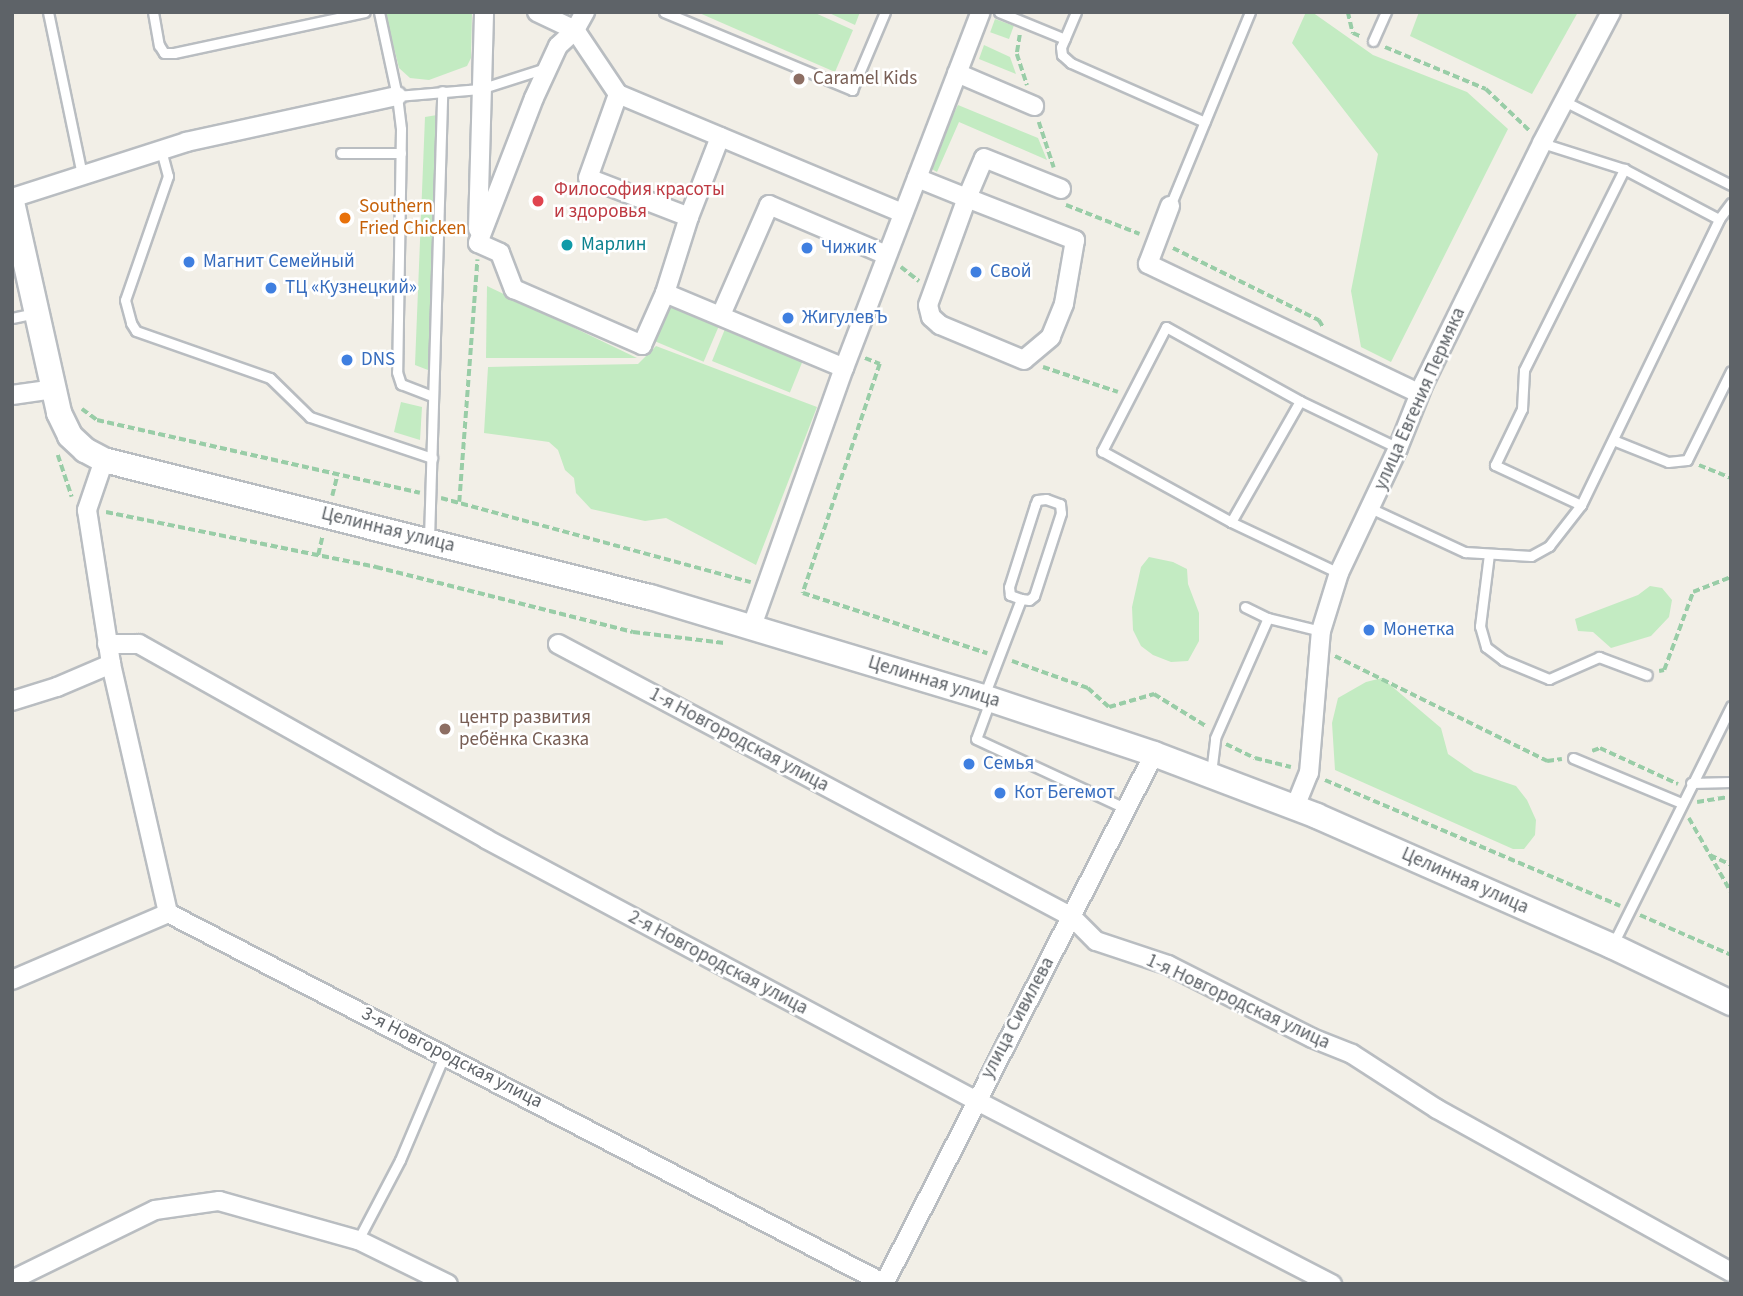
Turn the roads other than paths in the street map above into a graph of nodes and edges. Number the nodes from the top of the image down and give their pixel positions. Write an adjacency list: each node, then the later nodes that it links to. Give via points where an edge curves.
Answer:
1 (48, 12): 34 (lane)
2 (153, 12): 3 (lane, via 164,53)
3 (365, 12)
4 (379, 12): 24 (lane)
5 (484, 12): 21 (street)
6 (537, 12): 16 (street)
7 (585, 12): 16 (street)
8 (664, 12): 9 (lane, via 852,90)
9 (885, 12)
10 (981, 12): 20 (street)
11 (999, 12): 17 (lane)
12 (1076, 12): 17 (lane)
13 (1250, 12): 27 (lane)
14 (1386, 12): 18 (lane)
15 (1611, 12): 25 (street, улица Евгения Пермяка)
16 (575, 30): 19 (street, via 558,46); 23 (street)
17 (1065, 39): 27 (lane, via 1062,55 1071,63)
18 (1373, 41)
19 (548, 68): 21 (lane); 45 (street)
20 (957, 73): 26 (street); 35 (street)
21 (480, 89): 22 (lane); 45 (street)
22 (442, 91): 24 (lane); 55 (lane)
23 (618, 94): 28 (street); 43 (street, via 588,178)
24 (397, 96): 30 (street); 32 (lane)
25 (1564, 101): 29 (street, улица Евгения Пермяка); 36 (lane)
26 (1034, 106)
27 (1205, 122): 41 (lane)
28 (720, 137): 42 (street); 43 (street)
29 (1542, 143): 33 (lane); 53 (street, улица Евгения Пермяка)
30 (161, 150): 34 (street); 60 (lane, via 168,176 125,300 136,331 270,378 310,417)
31 (341, 153): 32 (lane)
32 (401, 153): 55 (lane, via 397,372 401,384)
33 (1625, 169): 44 (lane); 62 (lane, via 1524,370 1522,409 1495,465)
34 (82, 175): 39 (street)
35 (917, 178): 38 (street); 42 (street)
36 (1731, 185)
37 (1061, 189): 38 (street, via 984,158)
38 (967, 198): 38 (street, via 1075,240 1064,304 1051,337 1024,360 931,317 928,305)
39 (12, 200): 48 (main road, Целинная улица)
40 (1731, 203): 44 (lane)
41 (1170, 206): 53 (street, via 1148,264)
42 (903, 213): 46 (street)
43 (689, 217): 47 (street)
44 (1719, 219): 58 (lane)
45 (478, 243): 47 (street, via 500,253 514,289 642,345)
46 (886, 255): 49 (street, via 769,205); 51 (street)
47 (664, 293): 49 (street)
48 (37, 312): 50 (lane); 56 (main road, Целинная улица)
49 (721, 315): 51 (street)
50 (12, 318)
51 (847, 360): 71 (street)
52 (1731, 371): 58 (lane, via 1687,460 1668,462)
53 (1419, 393): 59 (street, улица Евгения Пермяка)
54 (12, 396): 56 (street)
55 (433, 396): 60 (lane)
56 (56, 401): 61 (main road, Целинная улица, via 70,436)
57 (1300, 401): 59 (lane); 64 (lane); 64 (lane, via 1166,327 1102,451)
58 (1614, 440): 62 (lane)
59 (1398, 448): 63 (street, улица Евгения Пермяка)
60 (432, 458): 65 (lane)
61 (104, 460): 65 (main road, Целинная улица); 73 (street, via 87,510)
62 (1581, 505): 66 (lane, via 1540,554)
63 (1370, 508): 66 (lane, via 1465,552); 67 (street, улица Евгения Пермяка)
64 (1231, 522): 67 (lane)
65 (429, 539): 71 (main road, Целинная улица)
66 (1489, 554): 76 (lane, via 1480,626 1486,647 1503,660 1549,679 1599,657)
67 (1339, 573): 72 (street, улица Евгения Пермяка)
68 (1021, 599): 68 (lane, via 1010,595 1009,587 1037,500 1046,499 1060,504 1061,513 1034,596); 77 (lane)
69 (1245, 607): 70 (lane)
70 (1268, 618): 72 (lane); 82 (lane, via 1215,738)
71 (752, 626): 77 (main road, Целинная улица)
72 (1321, 631): 86 (street, улица Евгения Пермяка, via 1309,773)
73 (107, 643): 75 (street); 94 (street, 2-я Новгородская улица, via 139,644 486,839)
74 (558, 644): 89 (street, 1-я Новгородская улица)
75 (111, 664): 78 (street); 88 (street)
76 (1647, 675)
77 (987, 699): 80 (main road, Целинная улица); 87 (lane, via 976,739)
78 (12, 701)
79 (1731, 706): 84 (lane)
80 (1154, 754): 82 (main road, Целинная улица); 87 (street, улица Сивилева)
81 (1573, 758): 85 (lane)
82 (1211, 775): 86 (main road, Целинная улица)
83 (1731, 782): 84 (lane)
84 (1689, 786): 85 (lane)
85 (1681, 803): 90 (lane)
86 (1294, 807): 90 (main road, Целинная улица)
87 (1129, 809): 89 (street, улица Сивилева)
88 (168, 913): 91 (street); 93 (street, 3-я Новгородская улица)
89 (1072, 917): 94 (street, улица Сивилева); 96 (street, 1-я Новгородская улица, via 1096,941 1168,965 1352,1054 1437,1109)
90 (1612, 946): 92 (main road, Целинная улица)
91 (12, 980)
92 (1731, 1003)
93 (445, 1054): 95 (lane, via 400,1160); 99 (street, 3-я Новгородская улица)
94 (975, 1100): 99 (street, улица Сивилева); 100 (street, 2-я Новгородская улица)
95 (358, 1240): 97 (street, via 219,1201 155,1210); 98 (street)
96 (1731, 1272)
97 (12, 1280)
98 (449, 1284)
99 (884, 1284)
100 (1332, 1284)

